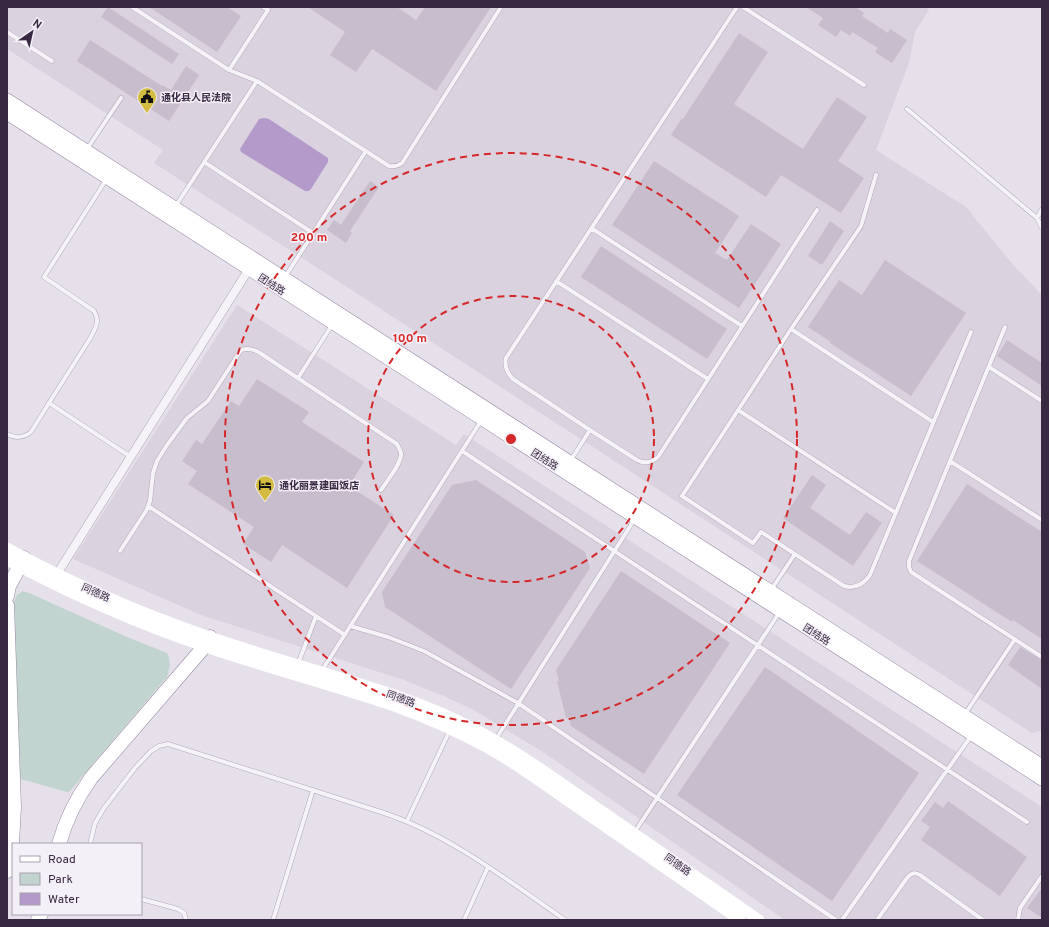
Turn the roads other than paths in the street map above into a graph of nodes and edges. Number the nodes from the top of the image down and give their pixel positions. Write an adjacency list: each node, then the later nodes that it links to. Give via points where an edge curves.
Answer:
1 (132, 7): 8 (lane)
2 (263, 7): 8 (lane, via 268,10)
3 (501, 7): 16 (lane, via 402,163 389,166)
4 (737, 7): 24 (lane)
5 (742, 7): 10 (lane)
6 (7, 32): 7 (lane)
7 (52, 61)
8 (229, 70): 9 (lane)
9 (257, 81): 16 (lane); 17 (lane)
10 (864, 85)
11 (121, 98): 15 (lane)
12 (7, 100): 15 (highway, 团结路)
13 (907, 109): 23 (lane)
14 (7, 113): 19 (highway, 团结路)
15 (86, 151): 20 (highway, 团结路)
16 (366, 151): 26 (lane)
17 (204, 162): 20 (lane); 26 (lane)
18 (876, 176): 33 (lane, via 861,226)
19 (107, 178): 27 (highway, 团结路); 39 (lane, via 44,277 94,311 98,321 91,337)
20 (174, 208): 28 (highway, 团结路)
21 (1042, 209): 23 (lane)
22 (817, 210): 31 (lane)
23 (1037, 218): 25 (lane)
24 (591, 228): 29 (lane); 31 (lane)
25 (1042, 228)
26 (313, 233): 28 (lane)
27 (249, 269): 30 (highway, 团结路); 46 (street)
28 (284, 278): 48 (highway, 团结路)
29 (556, 281): 37 (lane); 43 (lane, via 506,358 507,373)
30 (333, 323): 36 (lane); 41 (highway, 团结路)
31 (742, 326): 37 (lane)
32 (1005, 327): 35 (lane)
33 (791, 329): 40 (lane); 42 (lane)
34 (971, 332): 42 (lane)
35 (989, 367): 38 (lane); 47 (lane)
36 (298, 378): 49 (lane, via 399,448 400,461); 50 (lane, via 256,351 241,350 208,401 187,418 167,445 151,480)
37 (708, 379): 43 (lane, via 658,457 650,462 640,462)
38 (1042, 401)
39 (49, 403): 44 (lane, via 28,435 16,438); 46 (lane)
40 (738, 410): 51 (lane); 57 (lane, via 682,496 753,543 762,532)
41 (482, 419): 45 (lane); 52 (highway, 团结路)
42 (934, 422): 51 (lane)
43 (590, 430): 48 (lane)
44 (7, 434)
45 (462, 451): 56 (lane); 66 (lane)
46 (131, 456): 60 (street)
47 (950, 461): 53 (lane); 68 (lane, via 909,560 910,570)
48 (570, 462): 61 (highway, 团结路)
49 (381, 490)
50 (148, 506): 55 (lane); 65 (lane)
51 (896, 513): 57 (lane, via 870,575 860,585 844,586)
52 (636, 518): 56 (lane); 64 (highway, 团结路)
53 (1042, 520)
54 (7, 548): 59 (main road, 同德路)
55 (120, 551)
56 (614, 551): 70 (lane); 74 (lane)
57 (795, 554): 61 (lane)
58 (7, 560): 59 (main road, 同德路)
59 (22, 562): 60 (main road, 同德路); 62 (highway, via 9,586); 69 (main road, 同德路, via 52,584 111,610 163,632)
60 (57, 574): 69 (main road, 同德路)
61 (771, 591): 75 (highway, 团结路)
62 (7, 596)
63 (7, 605): 90 (highway, via 14,807)
64 (780, 611): 70 (lane); 77 (highway, 团结路)
65 (316, 616): 67 (lane); 72 (lane)
66 (350, 626): 67 (lane); 74 (lane, via 424,651)
67 (345, 635): 73 (lane)
68 (1015, 639): 71 (lane); 75 (lane)
69 (207, 642): 72 (main road, 同德路); 76 (main road, 同德路, via 397,707); 87 (highway, via 82,790 69,815)
70 (758, 645): 80 (lane); 83 (lane)
71 (1042, 657)
72 (298, 665): 73 (main road, 同德路)
73 (321, 672): 78 (main road, 同德路, via 424,706)
74 (518, 703): 78 (lane); 83 (lane)
75 (964, 716): 79 (highway, 团结路)
76 (451, 729): 84 (lane); 97 (main road, 同德路, via 538,780)
77 (972, 734): 80 (lane); 81 (highway, 团结路)
78 (495, 740): 86 (main road, 同德路)
79 (1042, 766)
80 (947, 770): 85 (lane); 100 (lane)
81 (1042, 779)
82 (312, 790): 84 (lane); 88 (lane, via 163,744 151,751 135,768 104,808 95,823); 94 (lane)
83 (657, 798): 86 (lane); 99 (lane)
84 (407, 821): 89 (lane)
85 (1027, 822)
86 (634, 833): 98 (main road, 同德路)
87 (60, 843)
88 (90, 843)
89 (488, 867): 95 (lane); 96 (lane)
90 (7, 871)
91 (1042, 876): 103 (lane, via 1020,908)
92 (142, 899): 93 (lane, via 178,909 184,913)
93 (186, 920)
94 (273, 920)
95 (464, 920)
96 (565, 920)
97 (740, 920)
98 (759, 920)
99 (836, 920)
100 (842, 920)
101 (877, 920): 102 (lane, via 907,878 914,873)
102 (983, 920)
103 (1018, 920)

